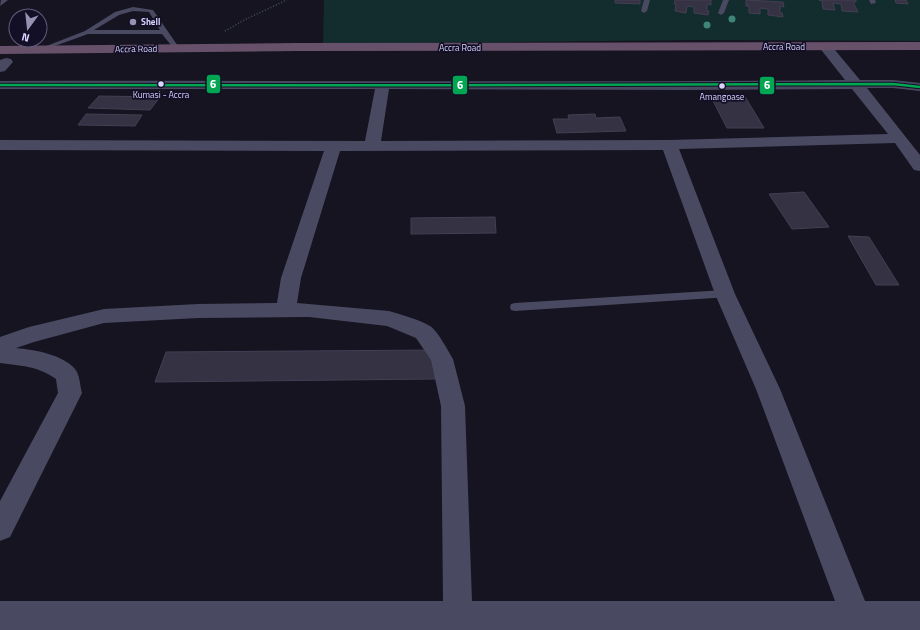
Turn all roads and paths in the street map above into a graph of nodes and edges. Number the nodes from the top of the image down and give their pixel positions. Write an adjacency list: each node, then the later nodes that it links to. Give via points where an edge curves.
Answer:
1 (6, 0): 5 (lane)
2 (287, 0): 12 (path, via 246,19)
3 (647, 0): 6 (lane)
4 (726, 0): 7 (lane)
5 (0, 4)
6 (644, 11)
7 (721, 13)
8 (87, 32): 9 (lane); 9 (lane, via 121,11 136,8 150,11); 14 (lane)
9 (164, 32): 13 (lane)
10 (920, 46): 11 (highway, Accra Road)
11 (825, 47): 12 (highway, Accra Road); 16 (street)
12 (195, 48): 13 (highway, Accra Road)
13 (178, 49): 14 (highway, Accra Road)
14 (39, 50): 18 (highway, Accra Road)
15 (920, 58): 16 (highway, Accra Road)
16 (835, 59): 17 (highway, Accra Road); 22 (street)
17 (390, 60)
18 (2, 61): 19 (highway, Accra Road)
19 (99, 62)
20 (0, 85): 21 (street)
21 (383, 85): 22 (street); 28 (street)
22 (856, 85): 23 (street, via 893,84); 24 (street)
23 (920, 87)
24 (898, 138): 26 (street); 29 (street)
25 (0, 145): 27 (street)
26 (669, 145): 28 (street); 30 (street)
27 (334, 146): 28 (street); 32 (street, via 291,278)
28 (372, 146)
29 (920, 166)
30 (725, 294): 31 (lane); 38 (street, via 768,389)
31 (515, 307)
32 (286, 310): 33 (street, via 104,316 29,335); 37 (street, via 309,310 389,319 424,332 442,359 453,406)
33 (0, 346)
34 (0, 355): 35 (street, via 51,364 67,375 70,393)
35 (0, 528)
36 (0, 616): 37 (street)
37 (458, 616): 38 (street)
38 (856, 616): 39 (street)
39 (920, 616)

